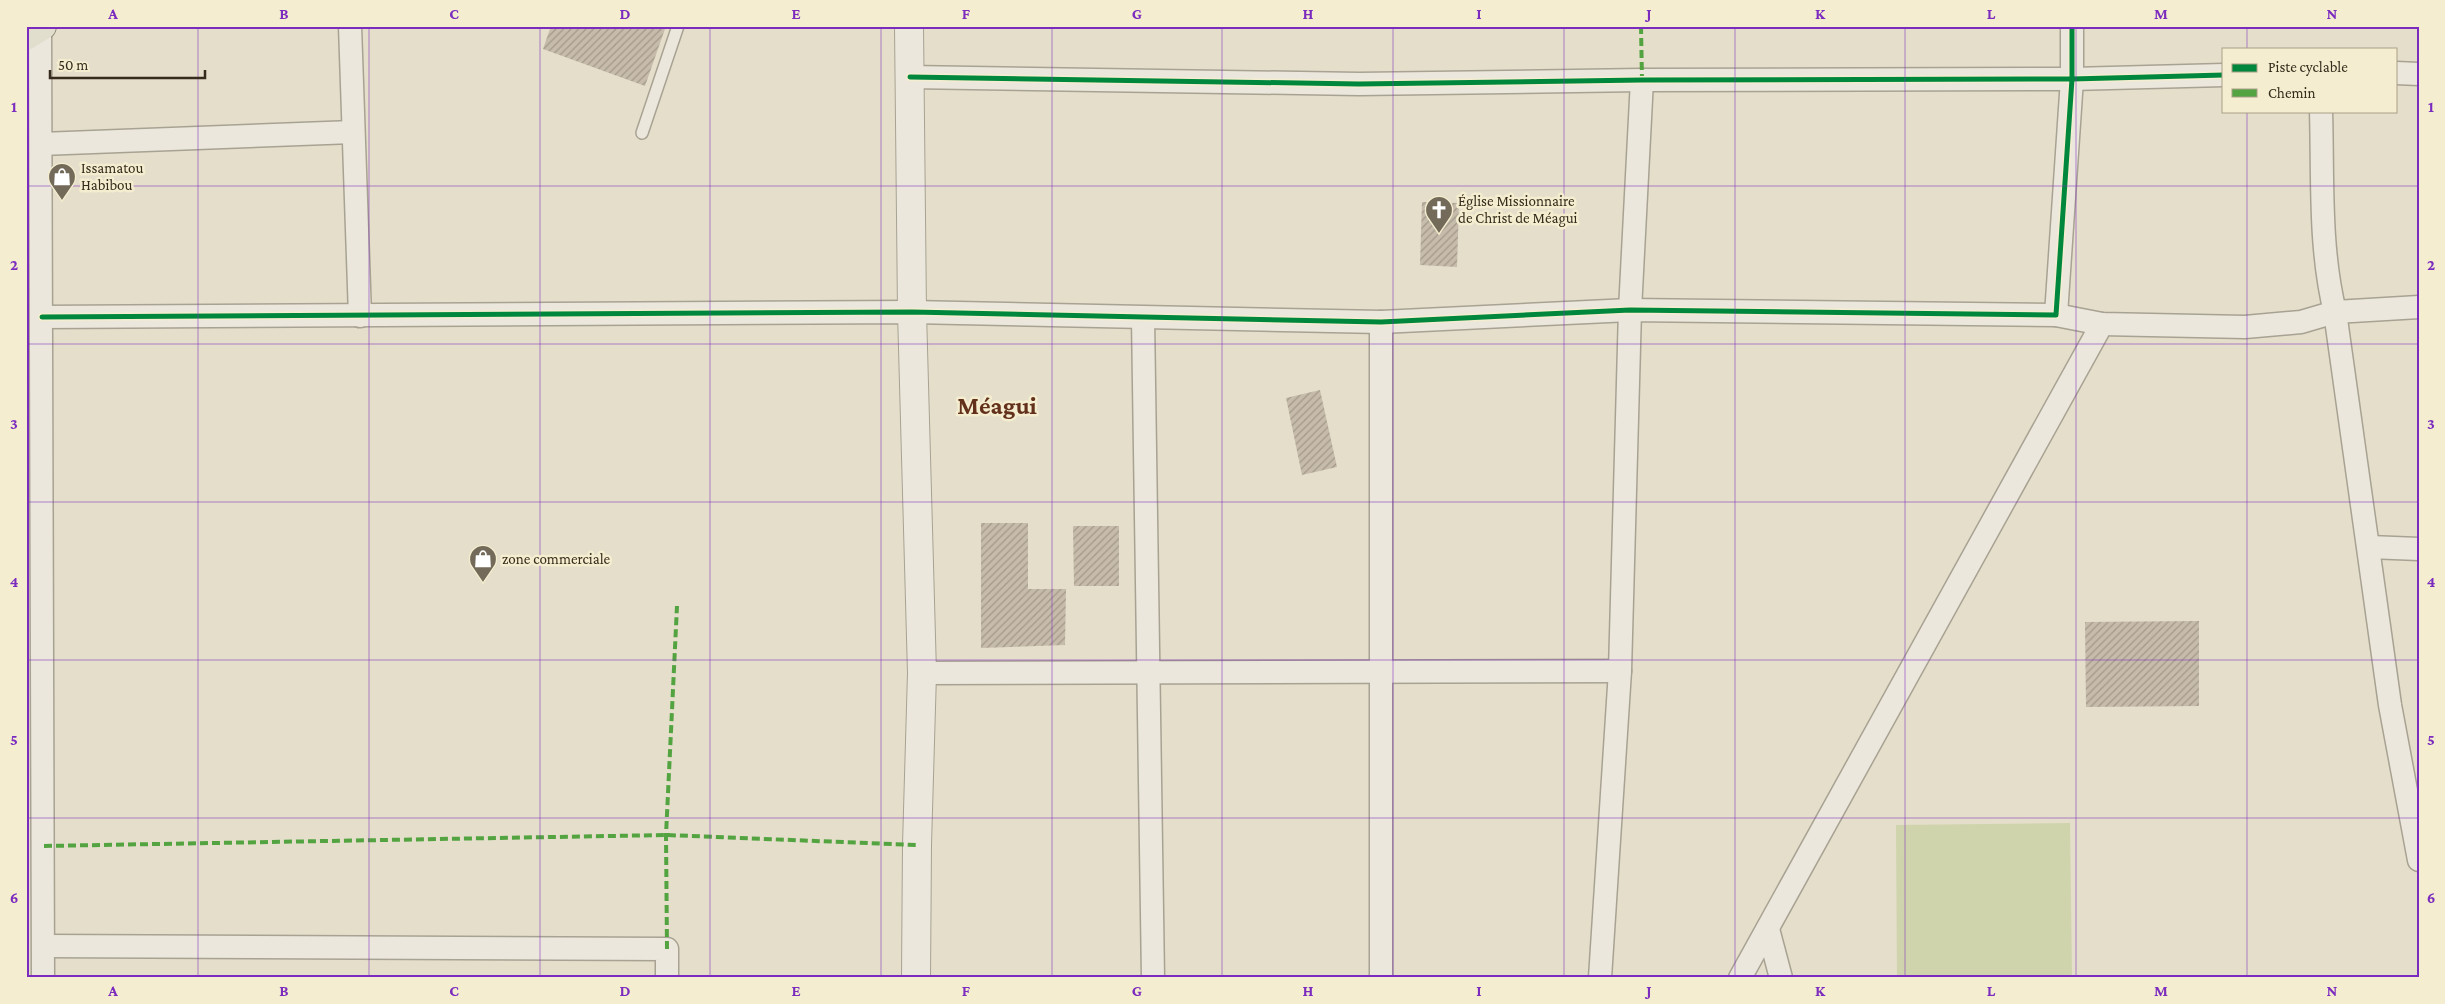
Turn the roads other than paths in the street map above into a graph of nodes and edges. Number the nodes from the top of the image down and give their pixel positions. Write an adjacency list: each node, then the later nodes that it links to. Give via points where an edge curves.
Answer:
1 (350, 26): 13 (street)
2 (678, 26): 14 (lane)
3 (909, 26): 9 (street)
4 (2072, 26): 10 (street)
5 (36, 30): 15 (street)
6 (2398, 73): 7 (street)
7 (2419, 74)
8 (2222, 75): 10 (street)
9 (910, 77): 11 (street, via 1358,84); 18 (street)
10 (2072, 79): 11 (street); 20 (street)
11 (1642, 80): 17 (street)
12 (2321, 112): 19 (street, via 2326,267)
13 (353, 132): 15 (street); 21 (street)
14 (642, 133)
15 (41, 144): 22 (street)
16 (2419, 307): 19 (street)
17 (1630, 310): 20 (street); 24 (street); 31 (street)
18 (912, 312): 21 (street); 23 (street); 32 (street)
19 (2335, 312): 25 (street, via 2301,322 2254,326); 27 (street)
20 (2056, 315): 25 (street)
21 (360, 316): 22 (street)
22 (42, 317): 26 (street)
23 (1143, 318): 24 (street); 33 (street)
24 (1381, 322): 30 (street)
25 (2102, 324): 35 (street)
26 (34, 435): 29 (street)
27 (2369, 547): 28 (street); 34 (street, via 2390,705)
28 (2419, 549)
29 (34, 657): 36 (street)
30 (1380, 670): 31 (street); 33 (street); 41 (street)
31 (1620, 671): 42 (street)
32 (922, 672): 33 (street); 39 (street)
33 (1148, 673): 40 (street)
34 (2419, 860)
35 (1768, 929): 43 (street); 44 (street)
36 (44, 946): 37 (street); 38 (street, via 668,949)
37 (43, 978)
38 (668, 978)
39 (916, 978)
40 (1153, 978)
41 (1381, 978)
42 (1600, 978)
43 (1740, 978)
44 (1781, 978)

